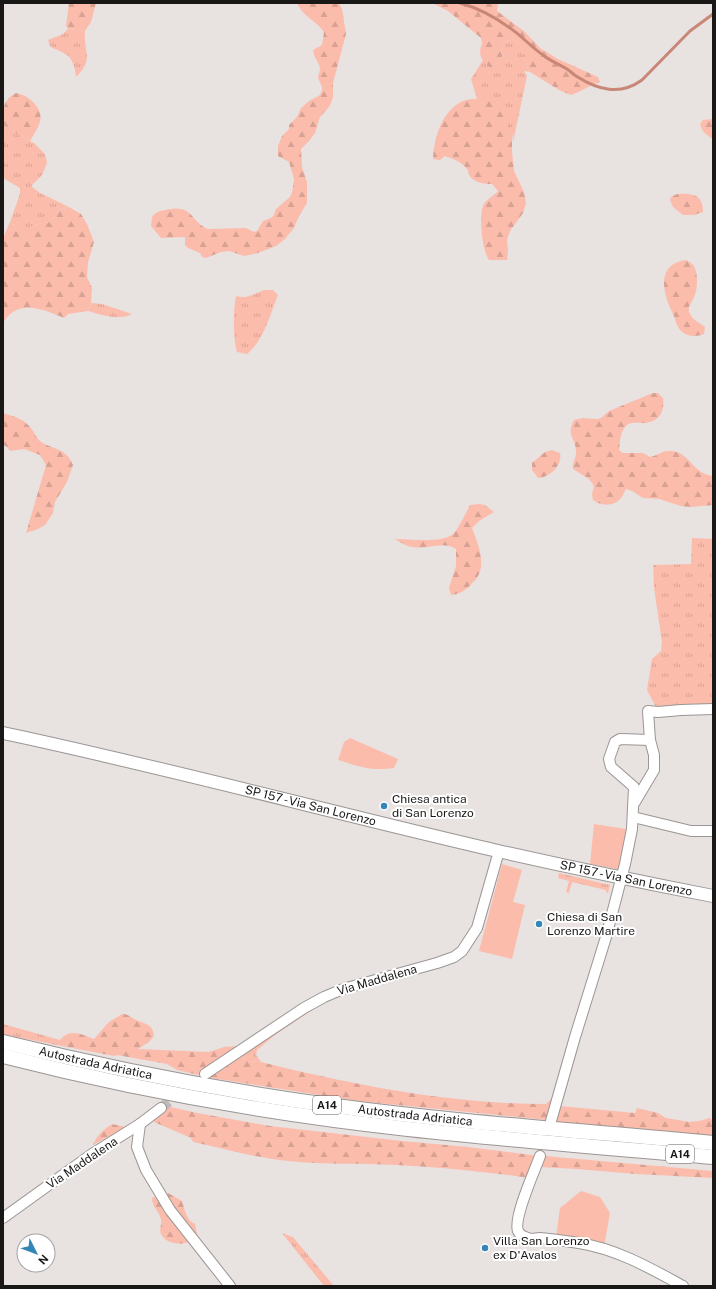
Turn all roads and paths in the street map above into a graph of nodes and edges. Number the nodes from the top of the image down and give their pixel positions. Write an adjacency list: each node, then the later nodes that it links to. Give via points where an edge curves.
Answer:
1 (713, 709): 3 (street, via 648,711)
2 (3, 733): 7 (main road, SP 157 - Via San Lorenzo)
3 (650, 740): 4 (street, via 654,770); 4 (street, via 620,739 614,742 609,759 611,768 634,787)
4 (634, 802): 5 (street)
5 (633, 817): 6 (street, via 691,831); 8 (street)
6 (713, 831)
7 (499, 851): 8 (main road, SP 157 - Via San Lorenzo); 12 (street, Via Maddalena, via 477,928 462,951 437,963 343,989 324,997)
8 (621, 877): 9 (main road, SP 157 - Via San Lorenzo); 14 (street, via 606,937 574,1037)
9 (713, 896)
10 (3, 1042): 16 (highway, Autostrada Adriatica / A14, via 205,1085 321,1104)
11 (3, 1056): 18 (highway, Autostrada Adriatica / A14, via 153,1090 328,1119 406,1129)
12 (205, 1074)
13 (161, 1108): 15 (street, Via Maddalena)
14 (551, 1121)
15 (140, 1124): 19 (street, Via Maddalena, via 92,1154); 20 (street, via 137,1147 146,1170 170,1210)
16 (713, 1143)
17 (540, 1156): 21 (street, via 518,1221 518,1231 522,1236 529,1239 584,1244 608,1250)
18 (713, 1157)
19 (3, 1218)
20 (230, 1286)
21 (683, 1286)

